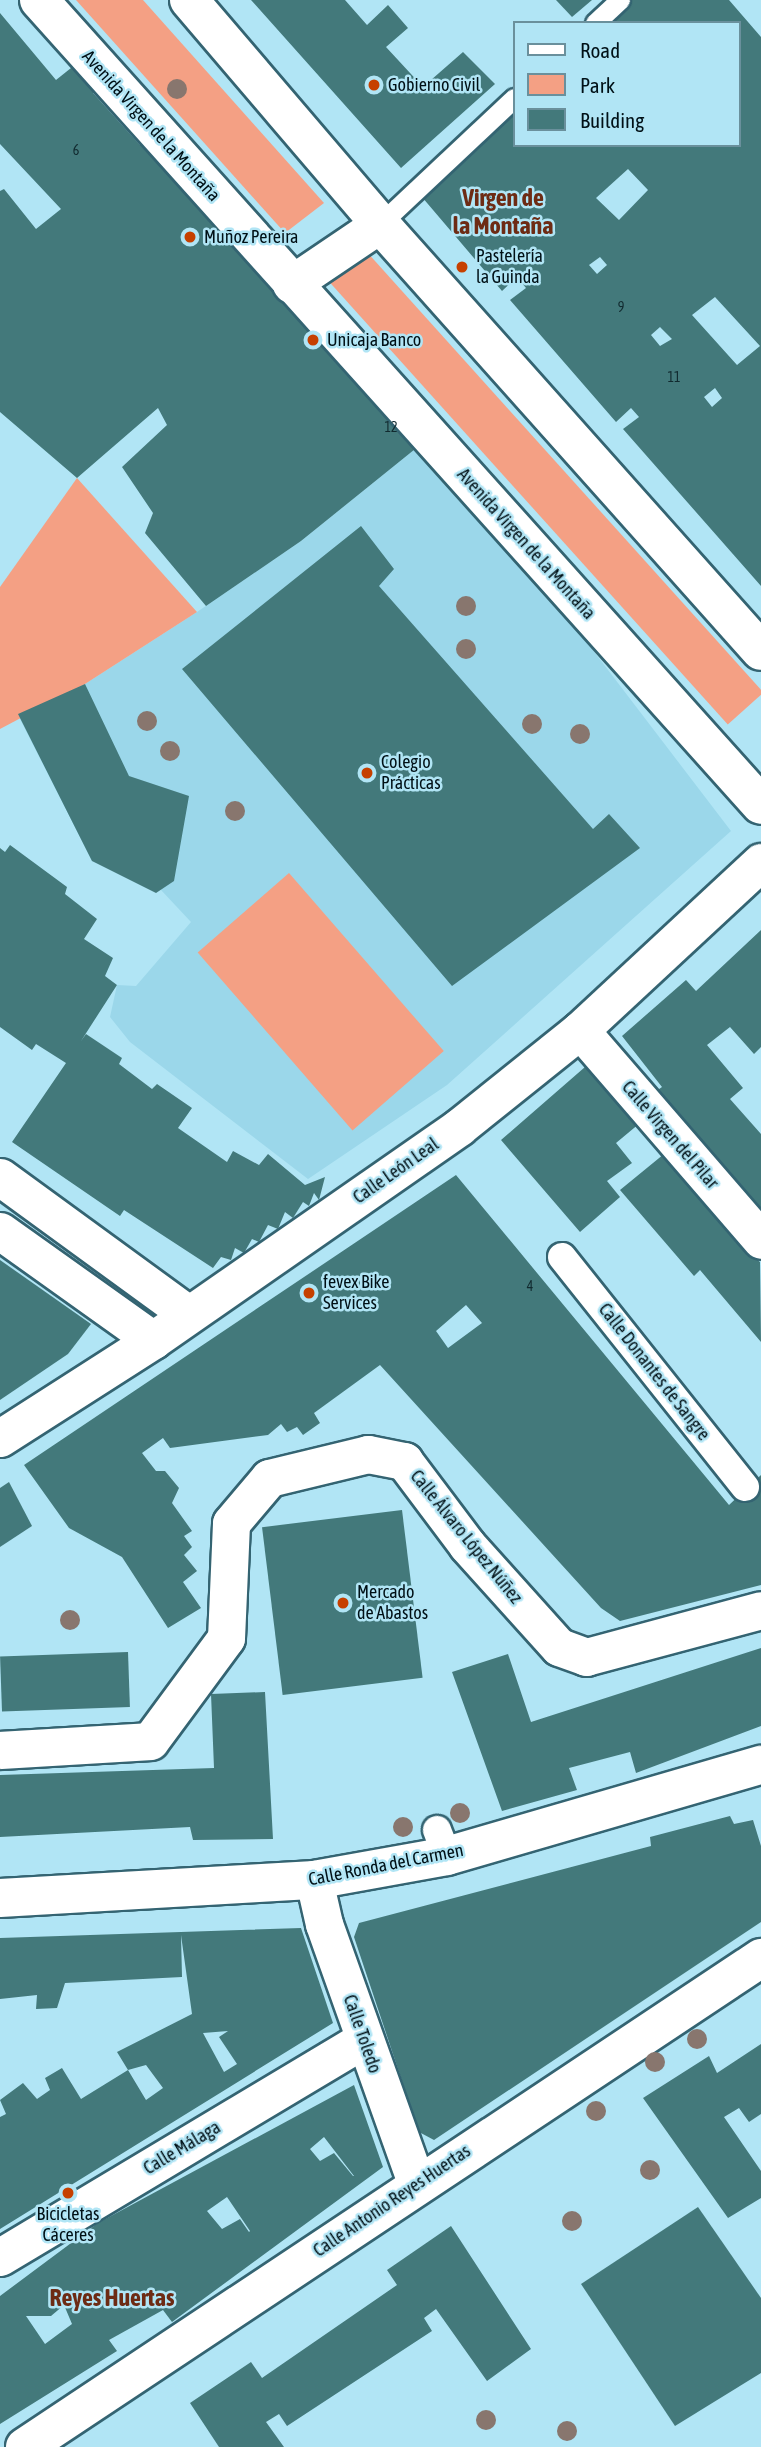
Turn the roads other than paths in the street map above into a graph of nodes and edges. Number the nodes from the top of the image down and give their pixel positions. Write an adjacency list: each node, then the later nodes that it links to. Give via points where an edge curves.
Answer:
1 (39, 0): 7 (main road, Avenida Virgen de la Montaña)
2 (189, 0): 6 (main road)
3 (620, 0): 4 (lane)
4 (597, 21)
5 (512, 100): 6 (lane)
6 (380, 223): 7 (street); 8 (main road)
7 (291, 284): 9 (main road, Avenida Virgen de la Montaña)
8 (761, 651)
9 (761, 805)
10 (761, 862): 11 (street, Calle León Leal)
11 (580, 1030): 14 (street, Calle Virgen del Pilar); 16 (street, Calle León Leal, via 459,1127)
12 (0, 1177): 16 (street)
13 (0, 1231): 17 (street)
14 (761, 1240)
15 (562, 1257): 19 (street, Calle Donantes de Sangre)
16 (188, 1314): 17 (street, Calle León Leal)
17 (153, 1340): 18 (street, Calle León Leal)
18 (0, 1438)
19 (745, 1487)
20 (761, 1610): 21 (street, Calle Álvaro López Núñez, via 586,1657 559,1647 467,1545 404,1461 368,1454 269,1478 231,1523 226,1638 150,1741)
21 (0, 1750)
22 (761, 1765): 23 (main road, Calle Ronda del Carmen, via 442,1843)
23 (314, 1880): 24 (main road, Calle Ronda del Carmen, via 275,1872); 26 (street, Calle Toledo)
24 (0, 1898)
25 (761, 1958): 27 (main road, Calle Antonio Reyes Huertas)
26 (363, 2039): 27 (street, Calle Toledo); 28 (street, Calle Málaga)
27 (417, 2185): 29 (main road, Calle Antonio Reyes Huertas)
28 (0, 2257)
29 (25, 2447)

